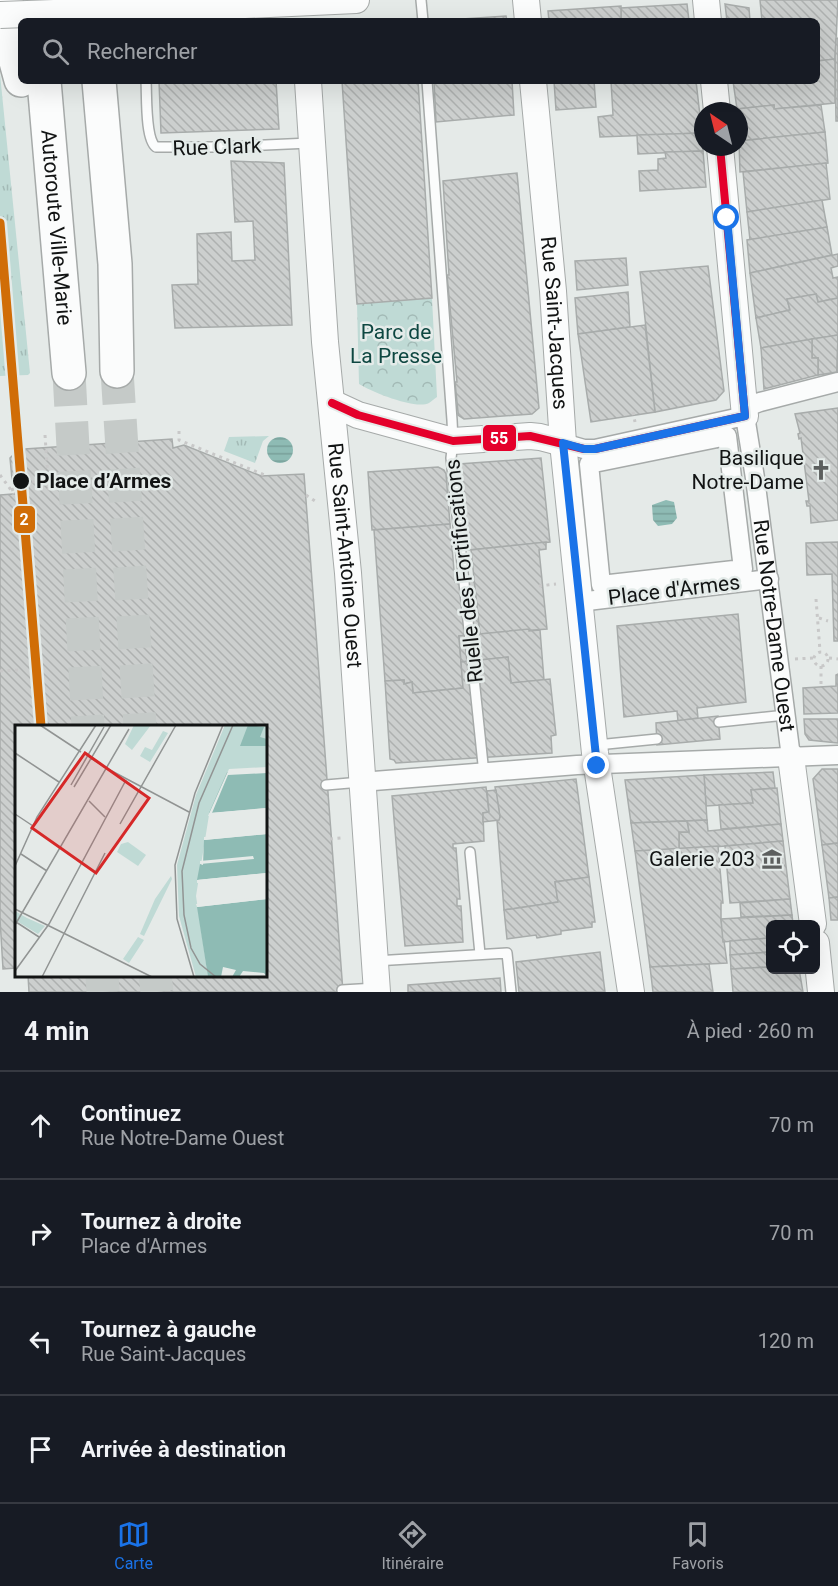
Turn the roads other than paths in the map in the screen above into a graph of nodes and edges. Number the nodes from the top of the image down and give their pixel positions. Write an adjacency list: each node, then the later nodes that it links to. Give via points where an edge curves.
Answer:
1 (6, 0): 18 (highway)
2 (37, 0): 12 (highway)
3 (91, 0): 13 (highway)
4 (97, 0): 14 (highway)
5 (356, 0): 9 (street)
6 (421, 0): 15 (lane)
7 (526, 0): 16 (street)
8 (706, 0): 17 (street)
9 (303, 8): 10 (street)
10 (140, 13): 11 (street, bridge)
11 (0, 15)
12 (39, 18)
13 (93, 18)
14 (98, 18)
15 (423, 18)
16 (528, 18)
17 (708, 18)
18 (18, 69)
19 (22, 84): 30 (highway)
20 (44, 84): 30 (highway, Autoroute Ville-Marie)
21 (99, 84): 31 (highway, via 115,264)
22 (146, 84): 28 (lane, Rue Clark, via 150,138 156,147)
23 (308, 84): 28 (street, Rue Saint-Antoine Ouest)
24 (427, 84): 36 (lane, Ruelle des Fortifications)
25 (533, 84): 37 (street, Rue Saint-Jacques)
26 (714, 84): 27 (street)
27 (716, 102)
28 (311, 143): 34 (street, Rue Saint-Antoine Ouest)
29 (721, 156): 35 (street, Rue Notre-Dame Ouest)
30 (54, 194): 32 (highway, Autoroute Ville-Marie)
31 (117, 371)
32 (69, 373)
33 (838, 382): 35 (street, via 760,402)
34 (332, 404): 36 (street); 48 (street, Rue Saint-Antoine Ouest, via 348,573)
35 (744, 412): 37 (street, via 595,449); 38 (street, Rue Notre-Dame Ouest)
36 (453, 441): 37 (street, via 540,436); 47 (lane, Ruelle des Fortifications, via 451,458)
37 (563, 443): 40 (street, Rue Saint-Jacques)
38 (769, 579): 40 (street, Place d'Armes); 41 (street, Rue Notre-Dame Ouest)
39 (602, 585): 39 (street, Place d'Armes, via 743,569 727,436 589,464)
40 (579, 602): 44 (street, Rue Saint-Jacques)
41 (786, 715): 42 (lane); 46 (street, Rue Notre-Dame Ouest)
42 (718, 722)
43 (657, 740): 44 (lane)
44 (595, 755): 46 (street); 47 (street, via 577,765); 58 (street, Rue Saint-Jacques)
45 (838, 755): 46 (street)
46 (791, 757): 51 (street, Rue Notre-Dame Ouest)
47 (484, 774): 48 (street)
48 (361, 782): 49 (lane); 53 (street, Rue Saint-Antoine Ouest)
49 (326, 785)
50 (470, 852): 52 (lane)
51 (812, 920)
52 (480, 954): 53 (lane); 57 (lane, via 507,952)
53 (375, 961): 56 (street, Rue Saint-Antoine Ouest)
54 (819, 974): 59 (street)
55 (342, 990): 56 (lane)
56 (376, 990)
57 (511, 992)
58 (631, 992)
59 (821, 992)

